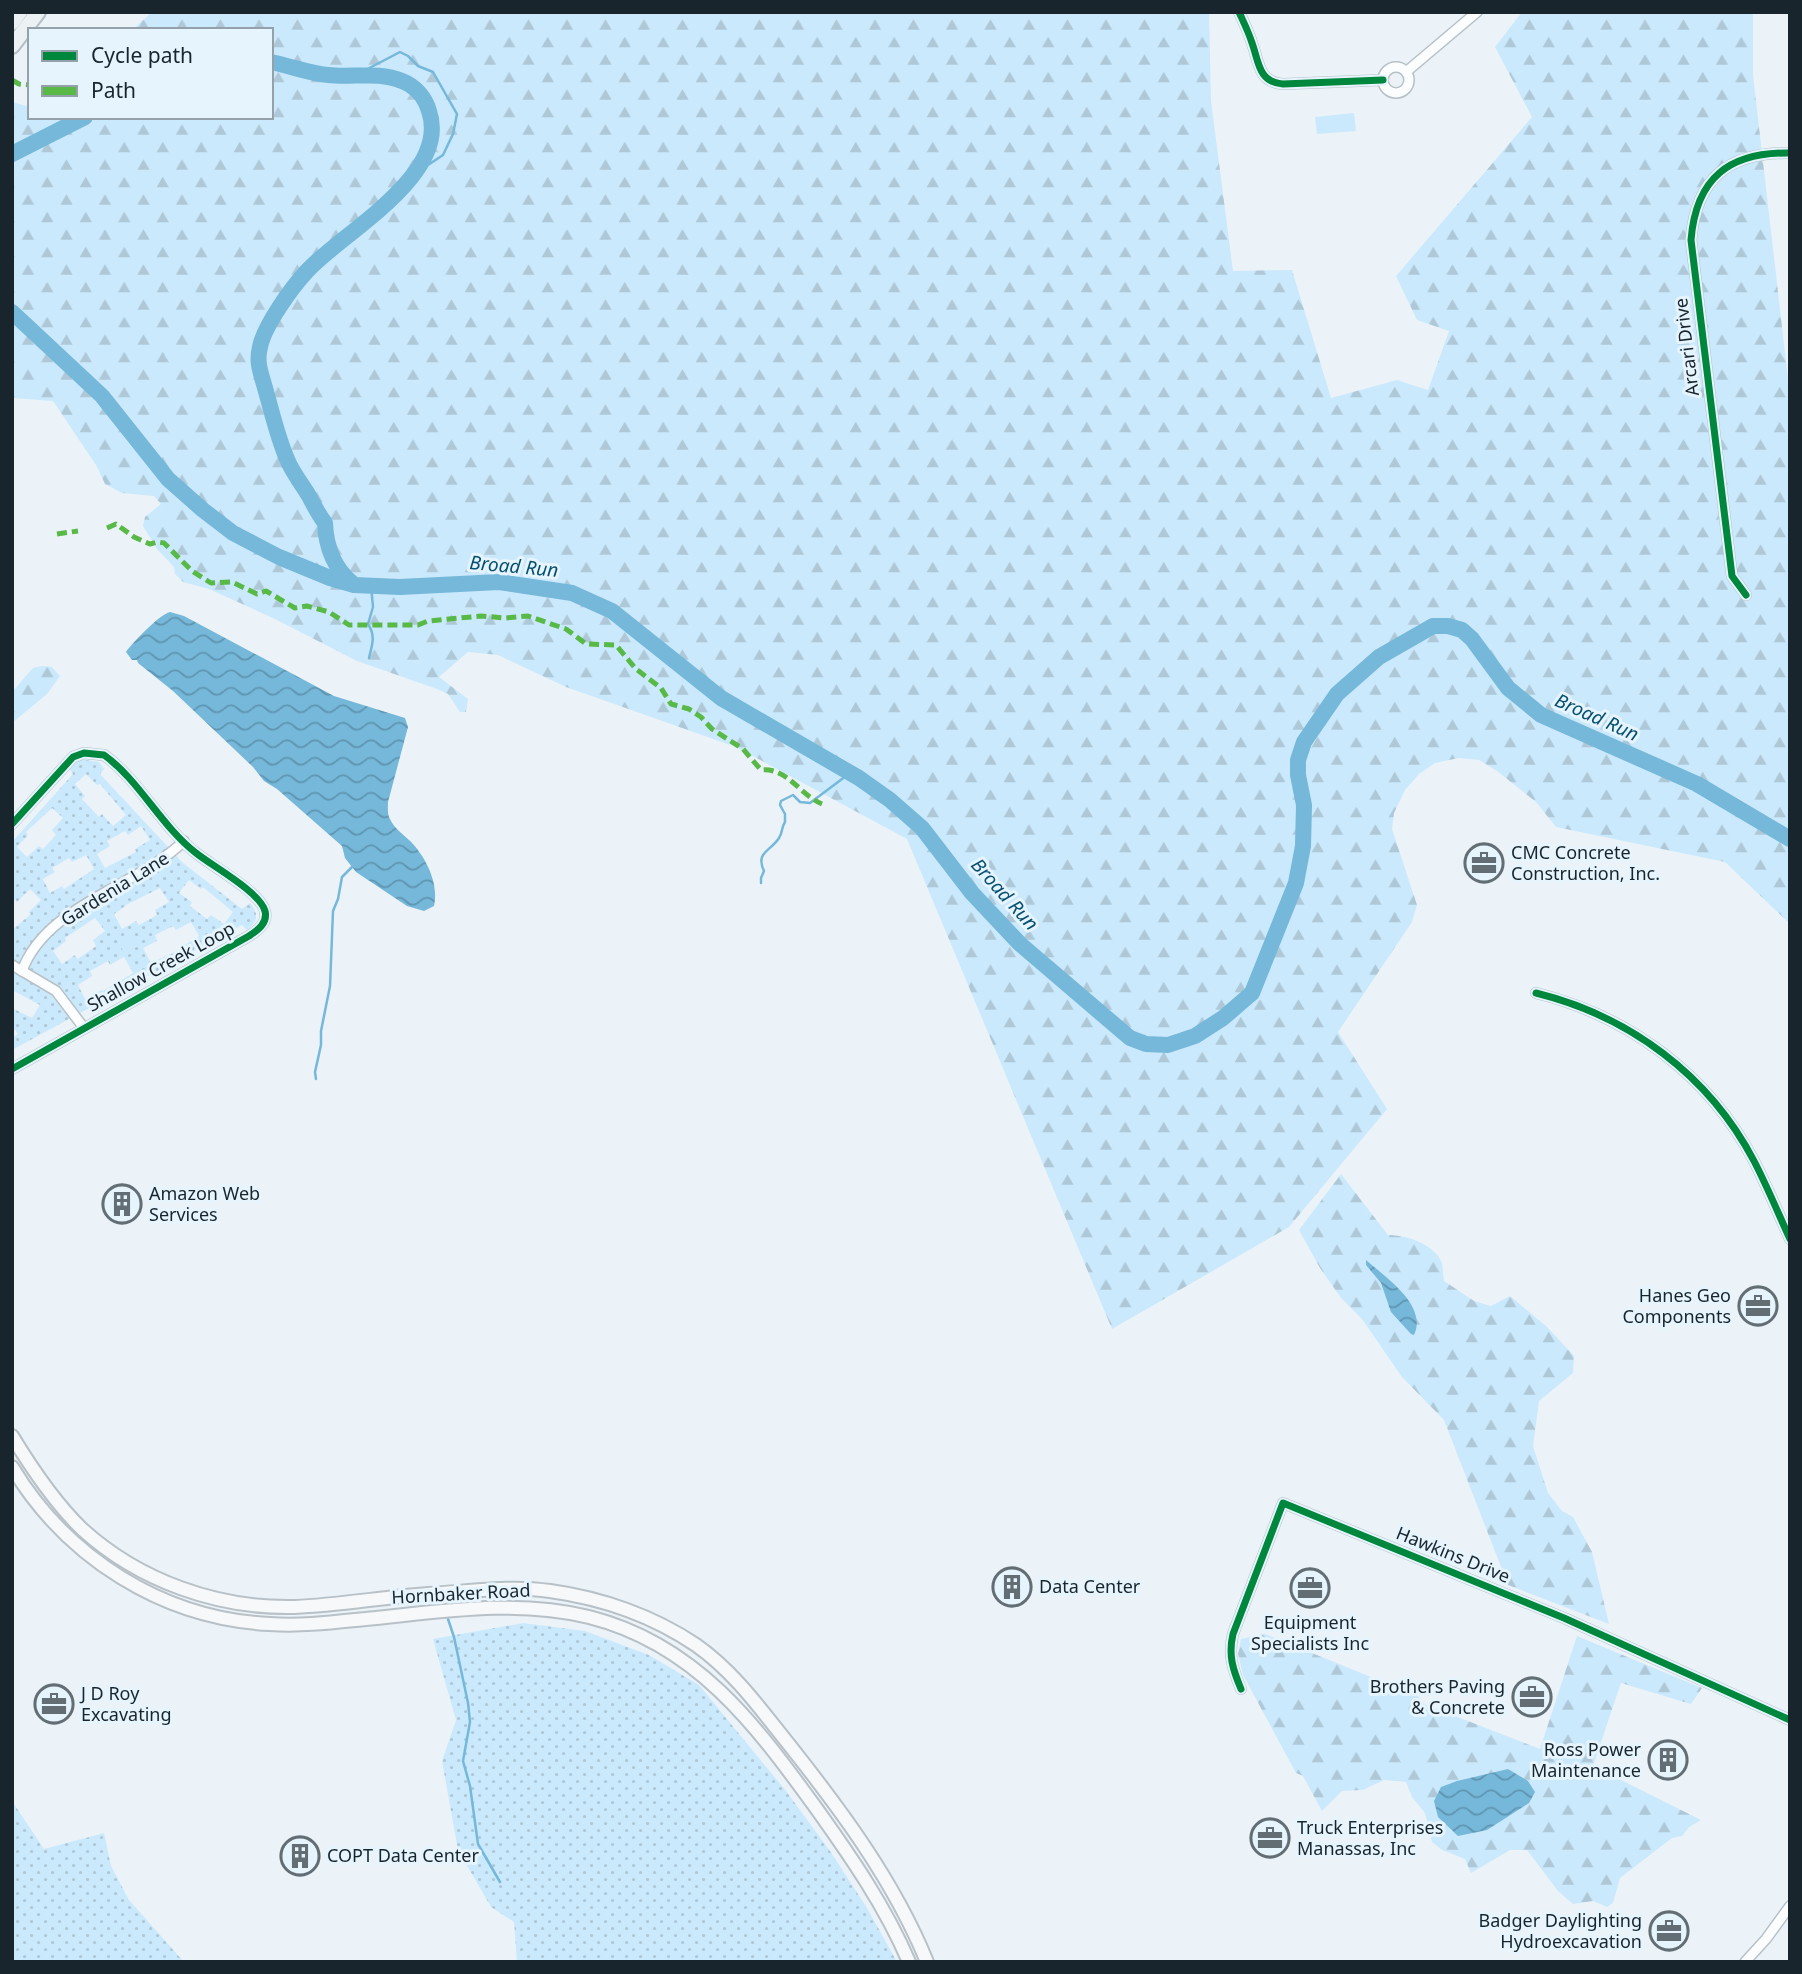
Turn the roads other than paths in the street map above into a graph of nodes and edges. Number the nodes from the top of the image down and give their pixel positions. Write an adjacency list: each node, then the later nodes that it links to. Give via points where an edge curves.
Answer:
1 (20, 12): 5 (highway)
2 (38, 12): 6 (highway)
3 (1239, 12): 8 (street, via 1259,69 1269,80 1283,84)
4 (1476, 12): 7 (street)
5 (12, 23)
6 (12, 46)
7 (1406, 72): 8 (street, via 1391,68); 8 (street, via 1408,85 1398,93 1387,90)
8 (1383, 80)
9 (1790, 153): 10 (street, Arcari Drive, via 1751,156 1732,163 1713,178 1693,219 1692,253 1732,576)
10 (1746, 595)
11 (12, 824): 12 (street, Shallow Creek Loop, via 73,757 94,752 110,759)
12 (184, 841): 14 (street, Gardenia Lane, via 136,877 59,923 32,949); 16 (street, Shallow Creek Loop, via 255,897 265,911 260,929)
13 (12, 965): 14 (street)
14 (22, 971): 16 (street, via 56,991)
15 (1536, 993): 18 (street, via 1606,1017 1651,1043 1683,1069 1742,1141)
16 (84, 1028): 17 (street, Shallow Creek Loop)
17 (12, 1069)
18 (1790, 1239)
19 (12, 1436): 21 (main road, Hornbaker Road, via 50,1493 82,1529 148,1573 184,1590 233,1602 292,1607)
20 (12, 1467): 22 (main road, Hornbaker Road, via 46,1517 85,1554 124,1581 164,1600 243,1622)
21 (355, 1601): 22 (main road); 27 (main road, Hornbaker Road, via 488,1590 549,1591 635,1613 686,1639 744,1688 799,1757 875,1862 905,1912)
22 (356, 1620): 26 (main road, Hornbaker Road, via 541,1608 623,1627 670,1650 718,1687 766,1741 872,1888)
23 (1241, 1689): 24 (street, Hawkins Drive, via 1231,1662 1233,1634 1283,1503 1463,1575)
24 (1790, 1720)
25 (1790, 1906): 28 (street)
26 (909, 1962)
27 (927, 1962)
28 (1745, 1962)

